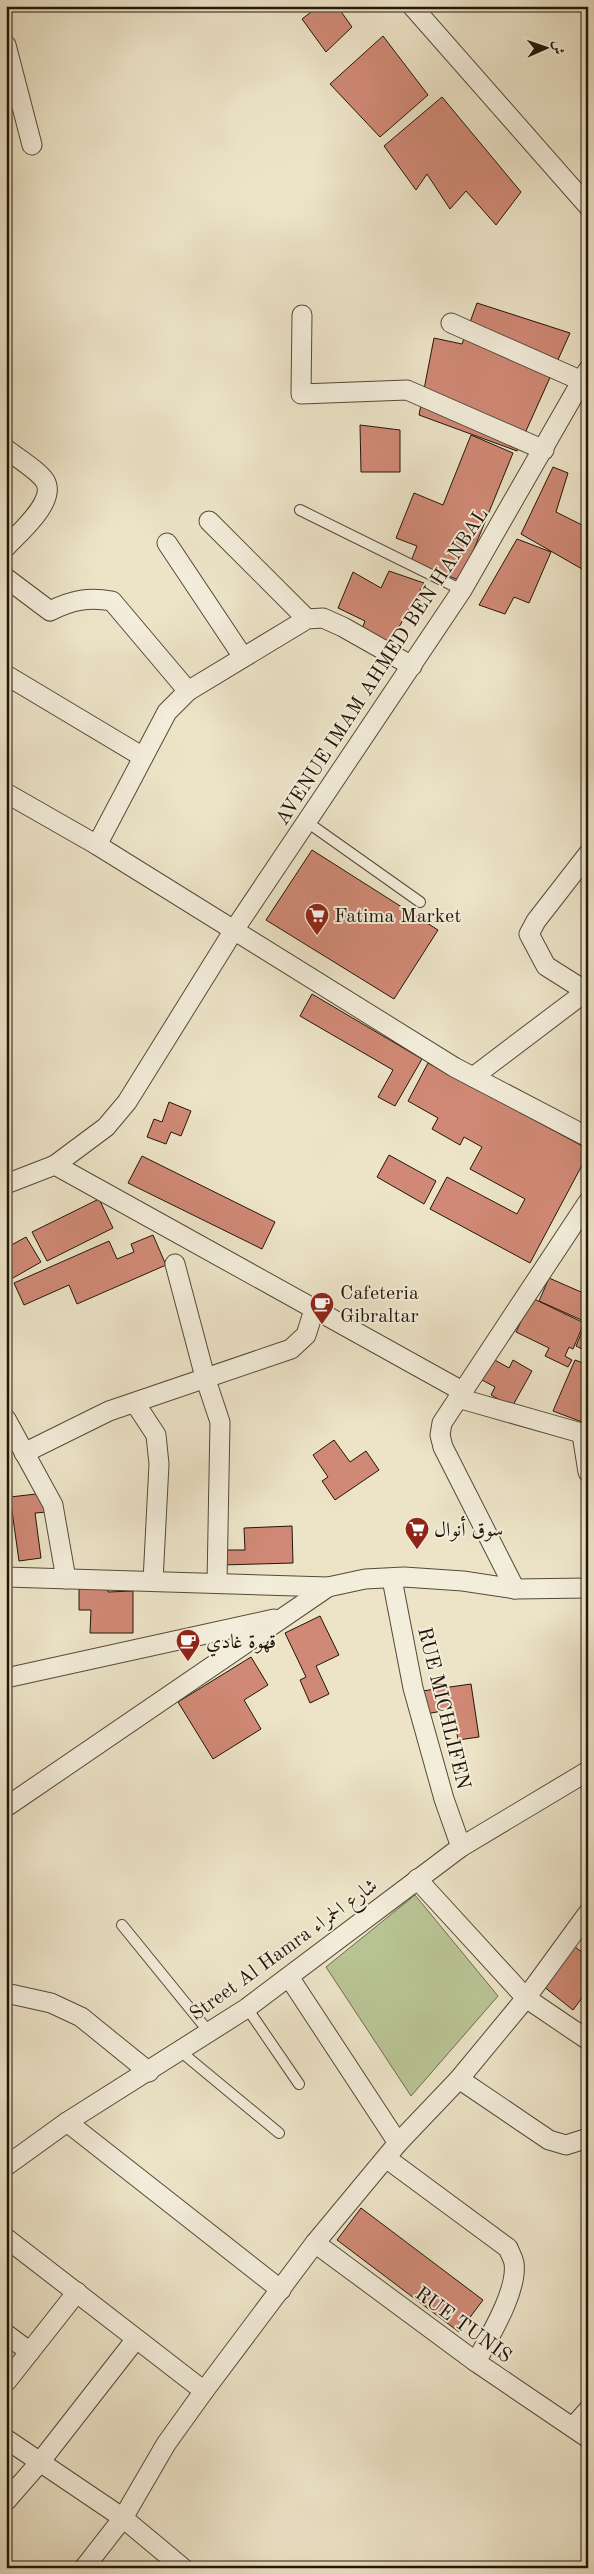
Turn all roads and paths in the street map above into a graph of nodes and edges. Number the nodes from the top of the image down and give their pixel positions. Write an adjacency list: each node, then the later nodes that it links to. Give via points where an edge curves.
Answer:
1 (412, 6): 4 (street)
2 (6, 45): 3 (street)
3 (32, 145)
4 (588, 206)
5 (302, 315): 9 (street, via 301,394 407,390)
6 (451, 323): 7 (street)
7 (585, 376): 9 (street, AVENUE IMAM AHMED BEN HANBAL)
8 (6, 449): 13 (street, via 45,480 49,492 46,503)
9 (544, 450): 15 (street, AVENUE IMAM AHMED BEN HANBAL)
10 (300, 510): 15 (lane)
11 (209, 521): 16 (street)
12 (167, 543): 17 (street)
13 (6, 547)
14 (6, 578): 20 (street, via 50,611 66,603 90,598 112,601)
15 (462, 590): 18 (street, AVENUE IMAM AHMED BEN HANBAL)
16 (307, 618): 17 (street); 18 (street, via 323,618 343,627)
17 (243, 657): 20 (street)
18 (412, 666): 23 (street, AVENUE IMAM AHMED BEN HANBAL)
19 (6, 675): 21 (street)
20 (188, 691): 21 (street, via 167,712)
21 (143, 757): 24 (street)
22 (6, 793): 24 (street)
23 (307, 822): 26 (lane); 27 (street, AVENUE IMAM AHMED BEN HANBAL)
24 (97, 845): 27 (street)
25 (588, 854): 28 (street, via 529,934 546,966)
26 (420, 902)
27 (234, 930): 29 (street); 31 (street, AVENUE IMAM AHMED BEN HANBAL, via 127,1102 106,1127)
28 (586, 990): 29 (street)
29 (474, 1077): 30 (street)
30 (588, 1137)
31 (56, 1165): 32 (street, AVENUE IMAM AHMED BEN HANBAL); 35 (street)
32 (6, 1184)
33 (588, 1202): 37 (street)
34 (175, 1264): 36 (street)
35 (314, 1310): 36 (street, via 306,1335 291,1349); 37 (street)
36 (205, 1377): 38 (street); 47 (street, via 220,1422)
37 (460, 1395): 40 (street); 49 (street, via 442,1423 442,1447)
38 (135, 1404): 41 (street, via 109,1411); 46 (street, via 156,1435 160,1464)
39 (6, 1419): 41 (street)
40 (585, 1434): 42 (street)
41 (24, 1453): 44 (street, via 53,1505)
42 (588, 1472)
43 (6, 1577): 44 (street)
44 (66, 1579): 46 (street)
45 (392, 1580): 48 (street, via 365,1579); 49 (street, via 404,1577); 55 (street, RUE MICHLIFEN, via 413,1688)
46 (153, 1581): 47 (street)
47 (217, 1583): 48 (street)
48 (328, 1586): 51 (street)
49 (515, 1588): 50 (street)
50 (588, 1588)
51 (284, 1617): 52 (street); 54 (street)
52 (6, 1678)
53 (588, 1771): 55 (street, Street Al Hamra شارع الحمراء)
54 (6, 1807)
55 (461, 1847): 56 (street, Street Al Hamra شارع الحمراء)
56 (417, 1879): 59 (street, Street Al Hamra شارع الحمراء); 61 (street)
57 (588, 1913): 61 (street)
58 (122, 1925): 63 (lane)
59 (289, 1977): 62 (street, Street Al Hamra شارع الحمراء); 72 (street)
60 (6, 1993): 66 (street, via 51,2002 81,2017)
61 (526, 1998): 64 (street); 67 (street)
62 (247, 2008): 63 (street, Street Al Hamra شارع الحمراء); 68 (lane)
63 (209, 2032): 65 (street, Street Al Hamra شارع الحمراء)
64 (588, 2040)
65 (180, 2051): 66 (street, Street Al Hamra شارع الحمراء); 70 (lane)
66 (149, 2072): 69 (street, Street Al Hamra شارع الحمراء)
67 (459, 2079): 71 (street, via 548,2140 566,2145); 72 (street)
68 (299, 2084)
69 (67, 2122): 74 (street, Street Al Hamra شارع الحمراء); 77 (street)
70 (279, 2133)
71 (588, 2138)
72 (398, 2143): 73 (street)
73 (386, 2158): 76 (street); 82 (street, via 508,2248 514,2262 513,2278 505,2303)
74 (6, 2166)
75 (6, 2238): 78 (street)
76 (315, 2243): 77 (street); 82 (street, RUE TUNIS)
77 (281, 2290): 84 (street)
78 (77, 2292): 80 (street); 81 (street)
79 (6, 2334): 81 (street)
80 (136, 2340): 84 (street); 88 (street)
81 (30, 2352): 83 (street)
82 (476, 2362): 86 (street, RUE TUNIS)
83 (6, 2382)
84 (204, 2392): 90 (street, via 166,2444)
85 (588, 2410): 86 (street)
86 (580, 2432)
87 (6, 2439): 88 (street)
88 (40, 2462): 89 (street); 90 (street)
89 (6, 2501)
90 (123, 2518): 91 (street); 92 (street)
91 (84, 2568)
92 (183, 2568)

